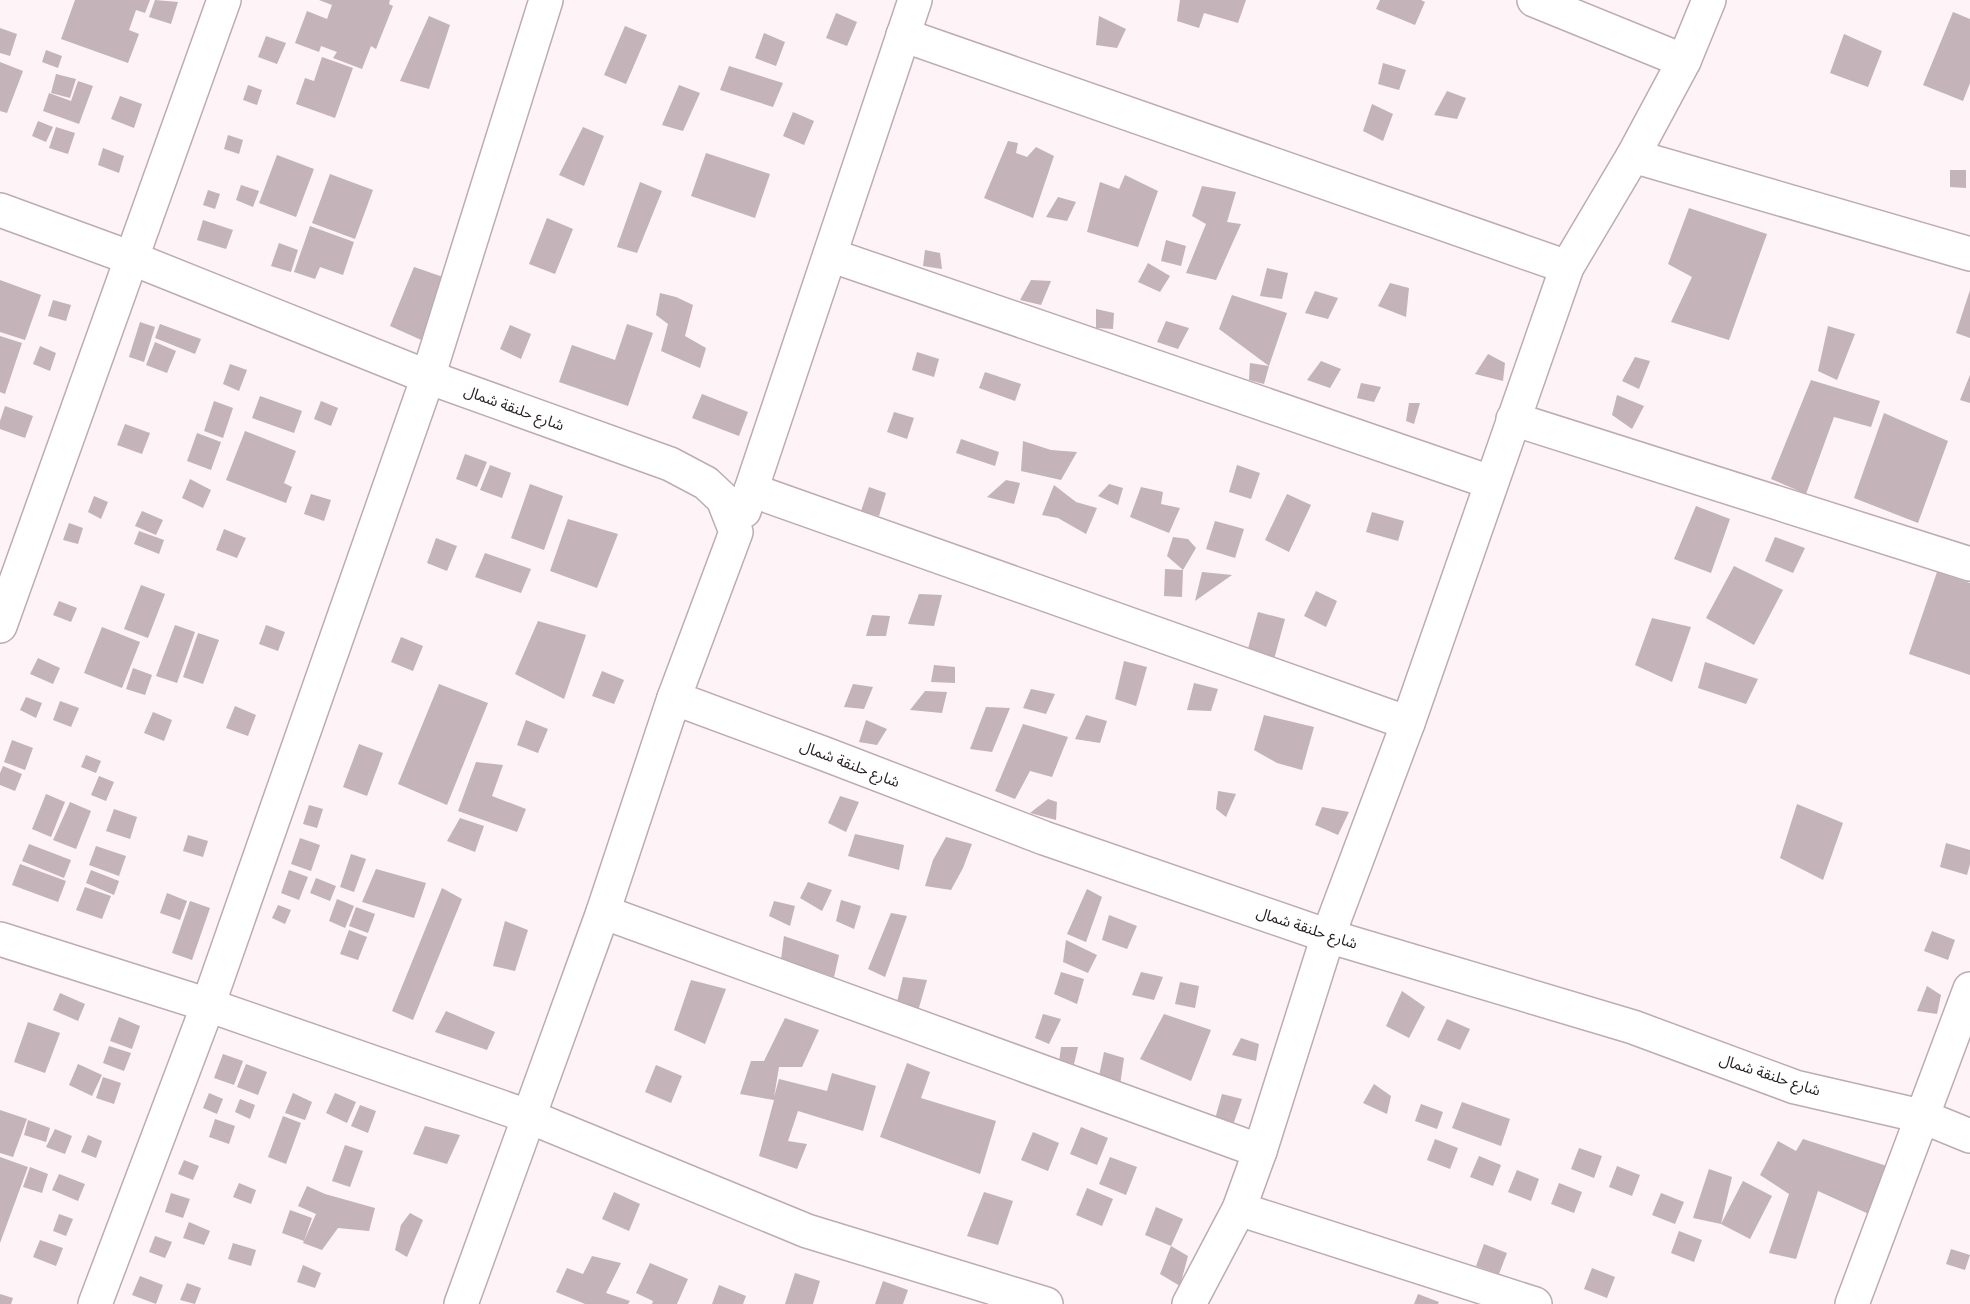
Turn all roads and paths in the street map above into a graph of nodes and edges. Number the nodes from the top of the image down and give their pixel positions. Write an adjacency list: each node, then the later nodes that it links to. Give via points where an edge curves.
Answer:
1 (224, 0): 12 (street)
2 (546, 0): 14 (street)
3 (915, 0): 6 (street)
4 (1534, 0): 7 (street)
5 (1709, 0): 7 (street)
6 (903, 35): 11 (street); 13 (street)
7 (1684, 62): 8 (street)
8 (1633, 156): 10 (street); 13 (street)
9 (0, 210): 12 (street, شارع حلنقة شمال)
10 (1970, 254)
11 (830, 255): 16 (street); 17 (street)
12 (131, 258): 14 (street, شارع حلنقة شمال); 20 (street)
13 (1567, 267): 15 (street)
14 (428, 377): 18 (street, شارع حلنقة شمال, via 670,464 706,483 723,499); 28 (street)
15 (1513, 420): 16 (street); 19 (street)
16 (1490, 482): 23 (street)
17 (751, 489): 18 (street); 23 (street)
18 (736, 532): 22 (street)
19 (1970, 564)
20 (8, 580): 21 (street)
21 (0, 626)
22 (674, 698): 24 (street); 25 (street, شارع حلنقة شمال, via 1044,838)
23 (1408, 723): 25 (street)
24 (603, 912): 30 (street); 32 (street)
25 (1328, 936): 29 (street, شارع حلنقة شمال, via 1633,1027 1795,1087); 32 (street)
26 (0, 939): 28 (street)
27 (1970, 989): 29 (street)
28 (208, 1005): 30 (street); 34 (street)
29 (1921, 1116): 31 (street, شارع حلنقة شمال); 39 (street)
30 (530, 1117): 35 (street); 36 (street, via 807,1232)
31 (1970, 1136)
32 (1260, 1151): 33 (street)
33 (1239, 1209): 37 (street); 38 (street)
34 (95, 1304)
35 (461, 1304)
36 (1046, 1304)
37 (1189, 1304)
38 (1535, 1304)
39 (1852, 1304)

